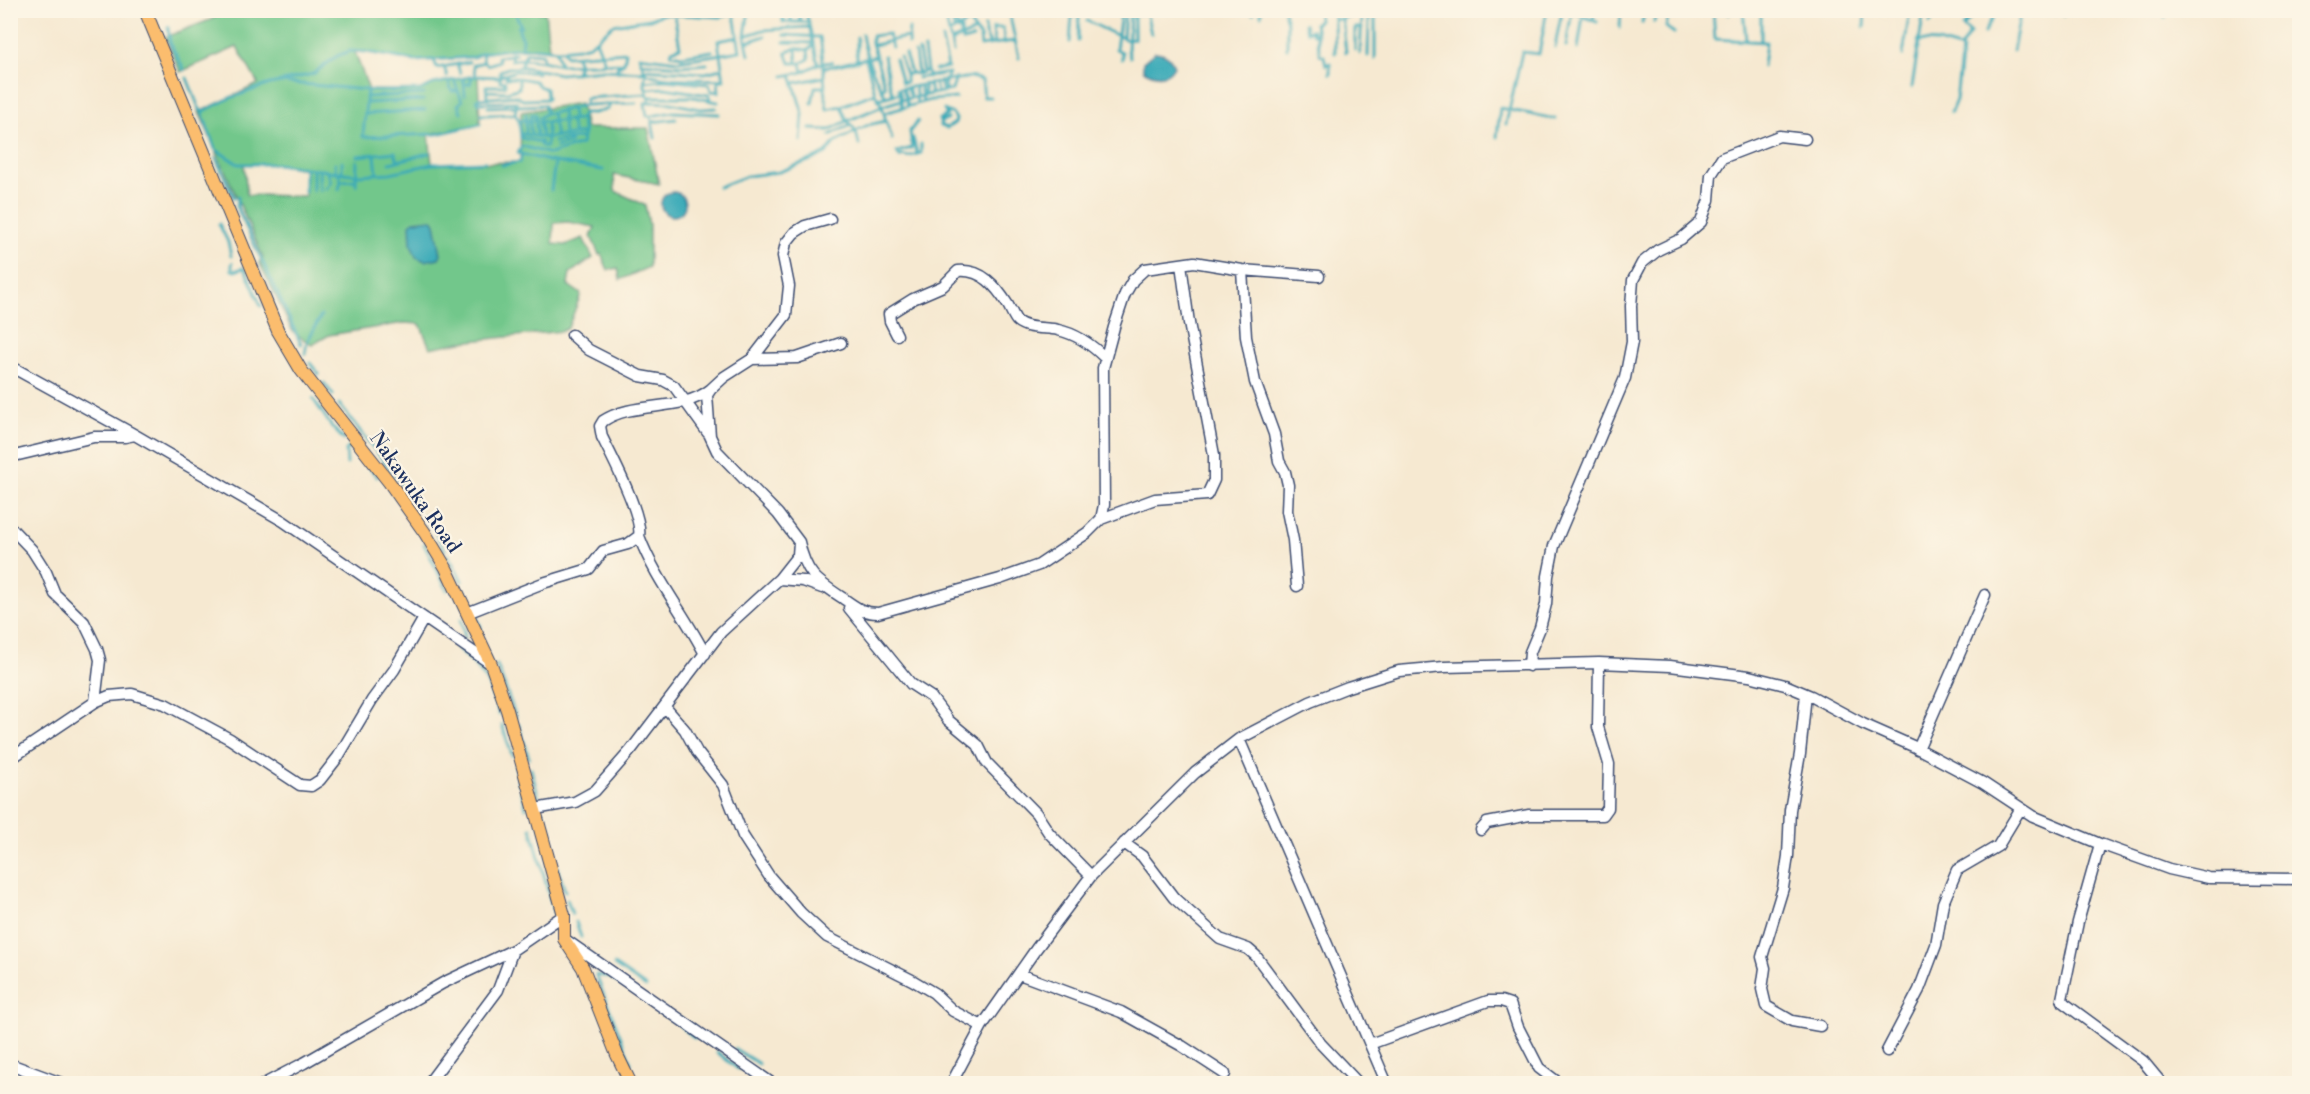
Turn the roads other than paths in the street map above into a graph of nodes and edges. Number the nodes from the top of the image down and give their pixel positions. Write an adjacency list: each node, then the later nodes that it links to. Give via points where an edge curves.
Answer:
1 (145, 10): 28 (main road, Nakawuka Road, via 278,331 301,370 409,509 446,568)
2 (1805, 139): 33 (street, via 1779,136 1722,158 1711,175 1709,200 1701,222 1642,263 1633,280 1632,342 1625,378 1554,546 1546,604)
3 (830, 219): 13 (street, via 805,226 786,243 786,315)
4 (1181, 264): 5 (street, via 1194,262); 7 (street, via 1145,269 1133,280); 20 (street, via 1214,455 1214,480 1207,495 1155,499)
5 (1242, 270): 6 (street); 25 (street, via 1246,337 1255,382 1288,485 1287,511)
6 (1319, 276)
7 (1112, 334): 11 (street, via 1106,342); 12 (street)
8 (572, 335): 16 (street, via 589,350 640,376 674,386)
9 (897, 335): 11 (street, via 889,314 943,286 958,271 968,270 1000,291 1017,321 1060,330)
10 (841, 343): 13 (street, via 797,358)
11 (1091, 344): 12 (street)
12 (1105, 358): 20 (street)
13 (752, 359): 15 (street)
14 (10, 366): 17 (street)
15 (711, 388): 16 (street, via 702,396); 18 (street, via 707,407)
16 (684, 400): 18 (street); 22 (street, via 607,418 600,426 634,508)
17 (135, 435): 19 (street, via 94,436); 29 (street, via 283,521)
18 (710, 436): 23 (street, via 717,451 778,514)
19 (10, 458)
20 (1101, 519): 26 (street, via 1039,565 878,613 858,610)
21 (10, 527): 35 (street, via 42,564 55,594 84,622 100,660)
22 (639, 536): 28 (street, via 628,544 603,551 589,569); 30 (street, via 660,581)
23 (799, 542): 24 (street, via 798,555); 26 (street, via 803,560)
24 (779, 579): 26 (street, via 803,581); 30 (street, via 721,632)
25 (1296, 586)
26 (828, 590): 45 (street, via 855,613 911,684 931,697 948,720 978,745 987,763)
27 (1985, 596): 38 (street)
28 (466, 613): 32 (main road, Nakawuka Road)
29 (424, 618): 32 (street); 35 (street, via 338,757 311,786 300,784 230,739 165,704 132,694)
30 (705, 654): 36 (street)
31 (1599, 663): 33 (street); 34 (street, via 1670,666 1749,676); 42 (street, via 1598,727 1609,764 1608,808 1603,815 1529,815 1487,823)
32 (491, 664): 41 (main road, Nakawuka Road)
33 (1529, 666): 37 (street, via 1399,671 1310,702)
34 (1806, 694): 38 (street); 52 (street, via 1784,881 1762,957 1762,989 1766,1006 1792,1021)
35 (95, 702): 39 (street)
36 (665, 707): 41 (street, via 588,797); 51 (street, via 723,784 743,836 768,876 801,913 827,937 912,980 953,1011)
37 (1239, 739): 43 (street, via 1195,773); 53 (street)
38 (1918, 748): 40 (street)
39 (10, 759)
40 (2021, 808): 44 (street); 54 (street, via 1998,846 1957,870 1943,903 1936,945 1919,990)
41 (535, 809): 47 (main road, Nakawuka Road)
42 (1481, 830)
43 (1124, 843): 45 (street); 63 (street, via 1142,856 1174,898 1220,939 1256,956 1321,1044)
44 (2100, 844): 46 (street, via 2169,869 2209,878); 66 (street, via 2062,999 2143,1062)
45 (1091, 876): 50 (street)
46 (2300, 879)
47 (564, 915): 48 (main road, Nakawuka Road); 49 (street)
48 (564, 939): 60 (main road, via 583,968); 61 (street)
49 (513, 950): 58 (street, via 443,983); 59 (street, via 495,994)
50 (1019, 974): 51 (street); 56 (street, via 1121,1012)
51 (982, 1026): 62 (street)
52 (1820, 1026)
53 (1370, 1044): 64 (street); 65 (street, via 1488,1001 1501,1000 1510,1004 1539,1068)
54 (1887, 1051)
55 (10, 1064): 57 (street)
56 (1225, 1074)
57 (64, 1083)
58 (264, 1083)
59 (428, 1083)
60 (631, 1083)
61 (773, 1083)
62 (951, 1083)
63 (1359, 1083)
64 (1387, 1083)
65 (1560, 1083)
66 (2162, 1083)

